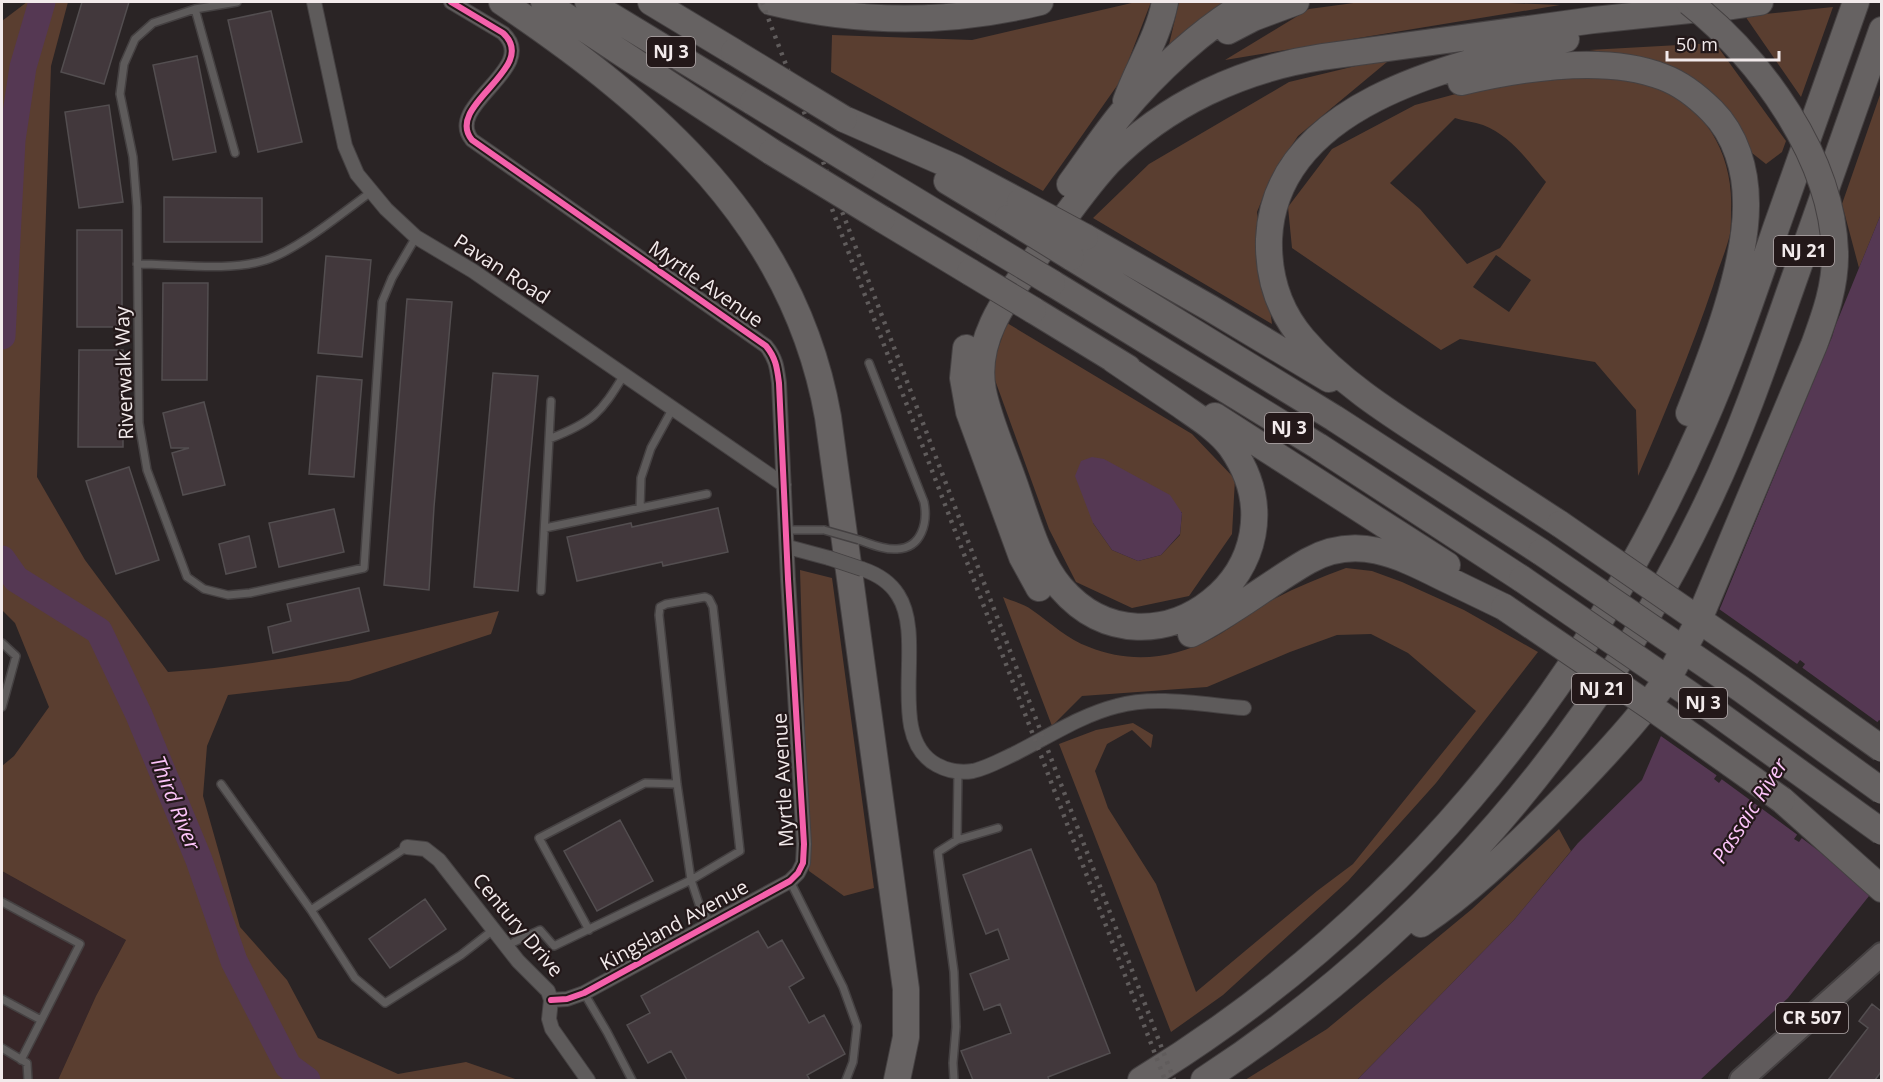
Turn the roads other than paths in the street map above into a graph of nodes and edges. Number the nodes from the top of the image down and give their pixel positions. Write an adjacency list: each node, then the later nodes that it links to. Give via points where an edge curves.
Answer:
1 (237, 2): 17 (lane, Riverwalk Way)
2 (314, 2): 23 (street, Pavan Road, via 345,146 357,174)
3 (451, 2): 34 (street, Myrtle Avenue, via 503,33 511,45 505,70 466,118 465,129 472,140 733,322 774,355)
4 (502, 2): 79 (highway, via 605,77 710,176 769,255 806,334 828,417 906,989 906,1037)
5 (544, 2): 27 (highway, bridge, via 772,152)
6 (588, 2): 53 (highway, NJ 3, bridge, via 1309,440 1522,579)
7 (651, 2): 25 (highway, NJ 3, bridge, via 844,119)
8 (771, 2): 9 (highway, via 879,19 935,18)
9 (1040, 2)
10 (1165, 2): 21 (highway, via 1155,36)
11 (1249, 2): 19 (highway, via 1201,34)
12 (1296, 2): 19 (highway, via 1223,34)
13 (1689, 2): 68 (highway, bridge, via 1744,53 1775,93 1812,161 1834,239 1831,293 1814,345 1710,596 1683,651 1651,701 1596,765 1492,868 1436,914)
14 (1760, 2): 16 (highway)
15 (1856, 2): 41 (highway, NJ 21, via 1720,382 1664,505)
16 (1728, 6): 20 (highway, via 1582,35 1447,69 1400,87); 27 (highway, via 1281,64 1239,77 1196,97 1156,122 1108,164 998,311 985,339 981,378 987,407 1040,552 1055,581 1078,604 1099,616 1135,626 1159,625 1195,613 1231,583 1244,562 1251,539 1252,499 1245,473 1225,439)
17 (195, 9): 22 (lane); 26 (lane, Riverwalk Way, via 153,23 135,39 124,64 120,94 133,157)
18 (1881, 30): 68 (highway, NJ 21, via 1748,410 1712,494 1662,591 1600,692 1524,794 1450,877)
19 (1155, 79): 21 (highway)
20 (1354, 112): 32 (highway, via 1309,145 1285,179 1270,232 1272,275 1286,315 1305,341 1348,381); 41 (highway, via 1495,74 1612,67 1651,73 1685,88 1716,115 1730,135 1740,161 1746,197 1738,266 1701,383)
21 (1121, 114): 42 (highway, via 985,302 966,345 963,378 969,412 1022,557 1040,590 1068,618 1092,632 1125,641 1161,642 1203,628 1311,560 1335,551 1361,548 1399,556)
22 (235, 153)
23 (371, 192): 24 (street, Pavan Road); 26 (lane, via 286,252 266,260 237,266)
24 (416, 237): 26 (lane, Riverwalk Way, via 382,302 364,568 250,593 228,595 204,589 187,577 147,470 139,423); 29 (street, Pavan Road, via 473,271)
25 (1078, 247): 32 (highway, via 1200,302); 50 (highway, NJ 3, bridge, via 1541,552)
26 (137, 264)
27 (1114, 360): 42 (highway, via 1256,442 1485,590)
28 (869, 363): 38 (lane, bridge, via 924,502 922,533 908,547 898,549 824,530)
29 (624, 375): 31 (street, Pavan Road); 33 (lane, via 604,407 580,428)
30 (551, 401): 33 (lane)
31 (673, 408): 34 (street, Pavan Road); 36 (lane, via 644,468)
32 (1407, 424): 46 (highway, bridge, via 1560,524)
33 (549, 439): 37 (lane)
34 (784, 485): 38 (street, Myrtle Avenue)
35 (707, 494): 36 (lane)
36 (640, 508): 37 (lane)
37 (545, 528): 40 (lane)
38 (787, 530): 39 (street, Myrtle Avenue)
39 (788, 547): 47 (street, bridge, via 862,569 893,588 907,614 915,741 933,763); 56 (street, Myrtle Avenue)
40 (541, 591)
41 (1613, 598): 81 (highway, NJ 21, via 1520,737 1408,868 1294,973 1222,1028)
42 (1504, 607): 51 (highway, bridge)
43 (2, 643): 44 (lane, via 16,656)
44 (2, 707)
45 (1244, 708): 47 (street, via 1162,702 1120,705 986,767)
46 (1881, 749)
47 (958, 771): 54 (lane)
48 (221, 784): 62 (lane)
49 (677, 784): 58 (lane); 58 (lane, via 660,607 705,597 713,607 740,851); 65 (lane, via 645,783 539,838)
50 (1881, 791)
51 (1782, 800): 57 (highway); 60 (highway)
52 (998, 828): 54 (lane)
53 (1881, 832)
54 (957, 840): 80 (lane, via 938,852 954,972)
55 (407, 847): 62 (lane); 64 (street, Century Drive, via 425,849 439,860)
56 (803, 863): 59 (street, Kingsland Avenue)
57 (1881, 872)
58 (691, 880): 63 (lane); 65 (lane)
59 (790, 881): 63 (street, Kingsland Avenue); 78 (lane, via 843,987 857,1026 853,1062)
60 (1881, 889)
61 (2, 902): 72 (lane, via 80,944)
62 (310, 910): 64 (lane, via 355,978 385,1003)
63 (710, 923): 69 (street, Kingsland Avenue)
64 (493, 930): 66 (street, Century Drive)
65 (589, 930): 66 (lane, via 554,946 540,930)
66 (507, 947): 71 (street, Century Drive, via 544,986)
67 (1881, 954): 83 (main road, CR 507)
68 (1365, 959): 82 (highway, NJ 21, via 1284,1024)
69 (584, 993): 71 (street, Kingsland Avenue); 77 (lane)
70 (2, 999): 72 (lane)
71 (551, 1000): 76 (street, Century Drive, via 552,1029)
72 (42, 1020): 74 (lane)
73 (2, 1048): 74 (lane)
74 (21, 1060): 75 (lane, via 27,1063)
75 (28, 1080)
76 (588, 1080)
77 (632, 1080)
78 (846, 1080)
79 (897, 1080)
80 (954, 1080)
81 (1141, 1080)
82 (1204, 1080)
83 (1741, 1080)

